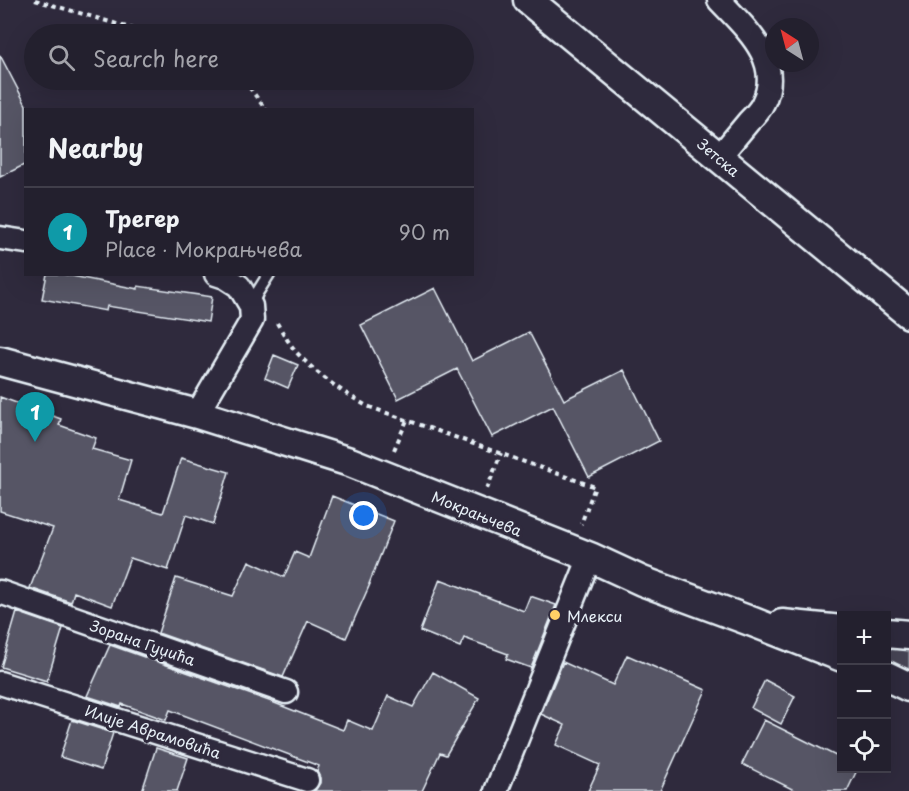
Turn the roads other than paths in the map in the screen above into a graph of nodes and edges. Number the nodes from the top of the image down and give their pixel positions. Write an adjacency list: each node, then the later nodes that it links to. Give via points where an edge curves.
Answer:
1 (528, 0): 3 (street, Зетска)
2 (719, 0): 3 (street, via 756,39 764,54 768,90 763,105)
3 (719, 157): 9 (street, Зетска)
4 (0, 238): 5 (street)
5 (24, 242)
6 (222, 276): 8 (street, via 239,286)
7 (268, 276): 8 (lane)
8 (251, 306): 11 (street, via 252,320)
9 (909, 314)
10 (0, 361): 11 (street, Мокрањчева)
11 (197, 414): 12 (street, Мокрањчева, via 350,462)
12 (580, 554): 14 (street, Мокрањчева); 24 (street)
13 (0, 592): 22 (street, Зорана Гуџића)
14 (753, 622): 15 (street, Мокрањчева); 18 (street, Мокрањчева)
15 (837, 630)
16 (891, 633): 17 (street)
17 (909, 635)
18 (837, 655)
19 (891, 678): 21 (street)
20 (0, 683): 23 (street, Илије Аврамовића)
21 (909, 687)
22 (286, 692)
23 (307, 780)
24 (496, 791)

